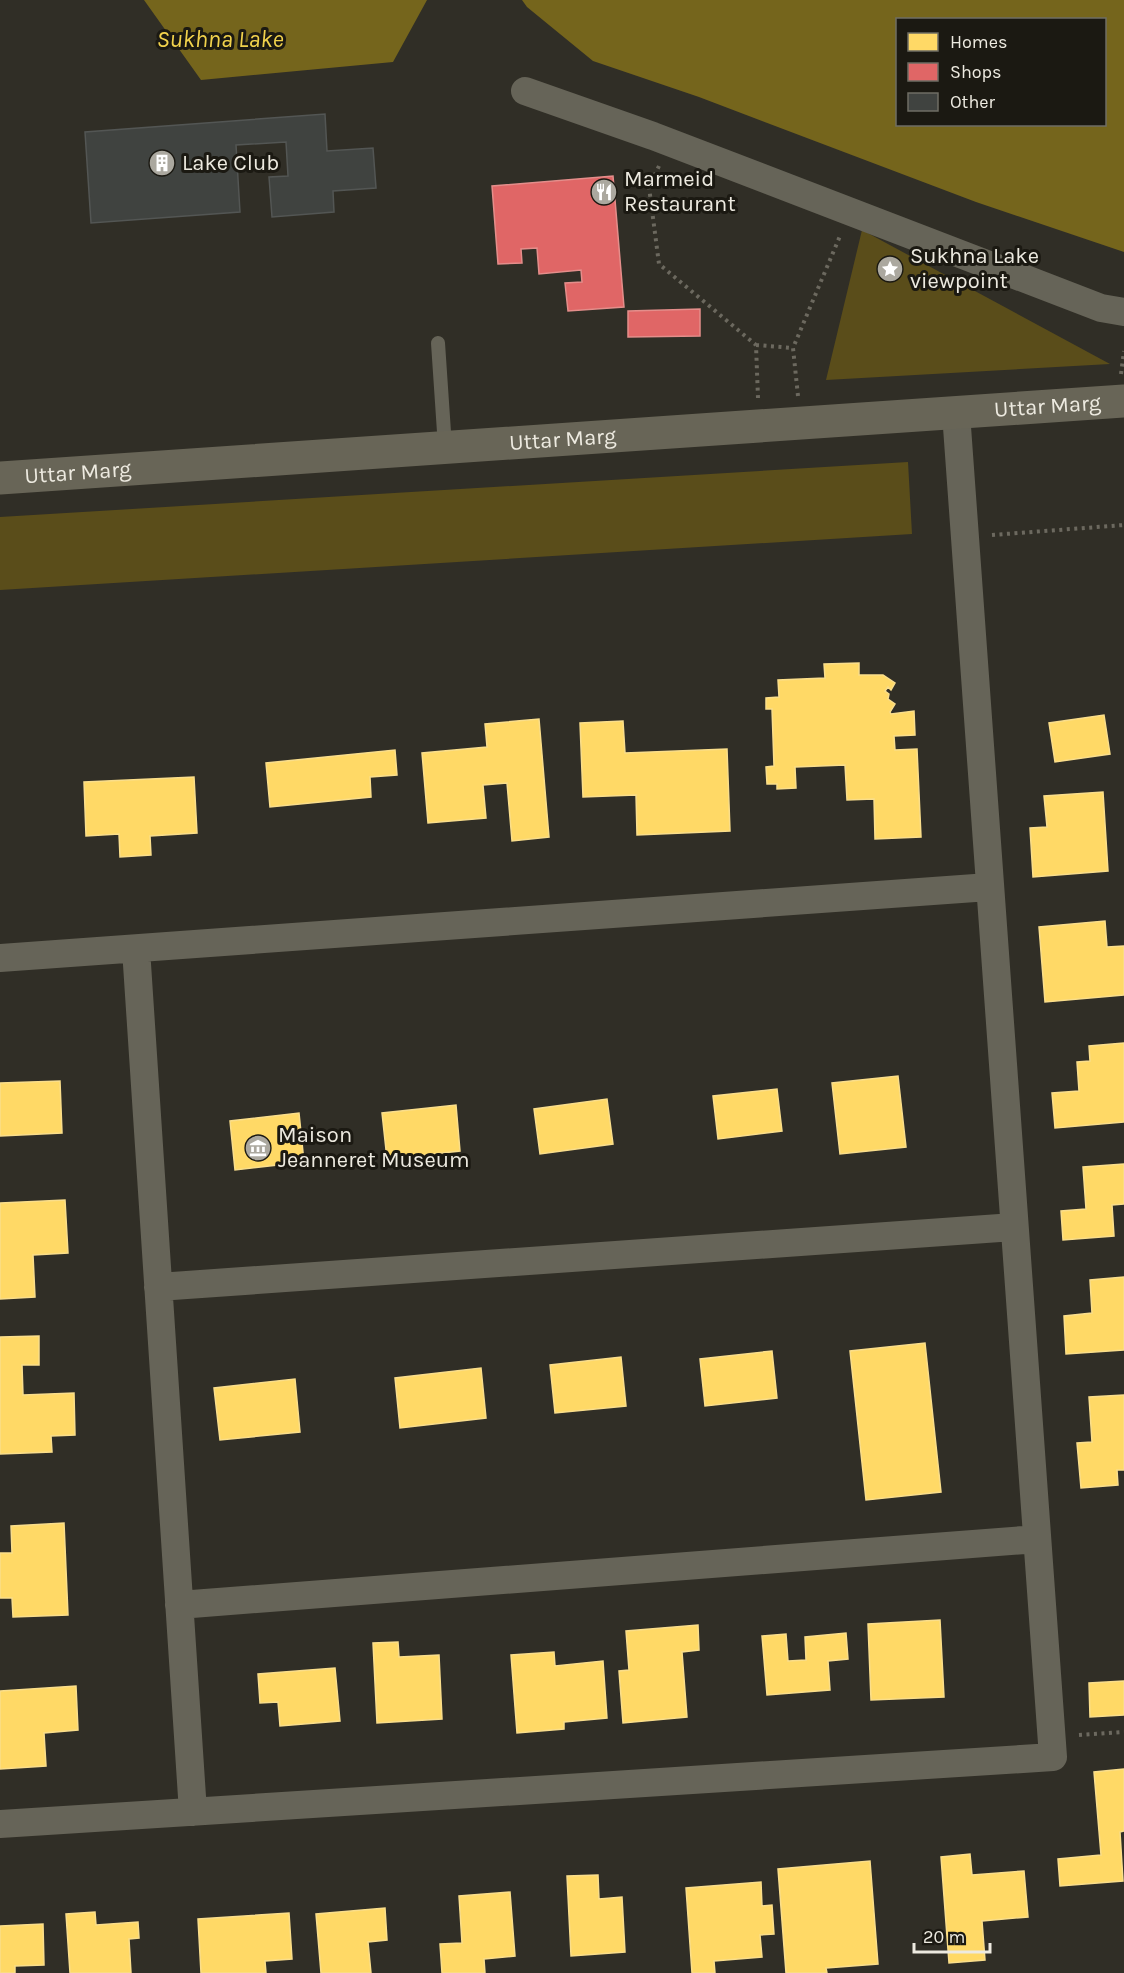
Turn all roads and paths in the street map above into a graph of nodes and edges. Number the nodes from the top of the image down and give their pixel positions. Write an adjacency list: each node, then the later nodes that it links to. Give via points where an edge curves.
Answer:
1 (525, 91): 2 (street)
2 (670, 143): 3 (street); 6 (path, via 649,187 659,264)
3 (850, 212): 4 (street, via 1101,308); 7 (path)
4 (1124, 312)
5 (438, 343): 12 (lane)
6 (756, 345): 7 (path); 11 (path)
7 (793, 348): 10 (path)
8 (1124, 401): 9 (main road, Uttar Marg)
9 (956, 413): 10 (main road, Uttar Marg); 15 (street)
10 (802, 423): 11 (main road, Uttar Marg)
11 (759, 426): 12 (main road, Uttar Marg)
12 (445, 447): 13 (main road, Uttar Marg)
13 (0, 478)
14 (1124, 525): 15 (path)
15 (964, 537): 16 (street)
16 (989, 887): 17 (street); 19 (street)
17 (136, 949): 18 (street); 20 (street)
18 (0, 958)
19 (1014, 1227): 20 (street); 21 (street)
20 (158, 1287): 22 (street)
21 (1037, 1539): 22 (street); 24 (street)
22 (179, 1605): 25 (street)
23 (1124, 1732): 24 (path)
24 (1051, 1737): 25 (street, via 1053,1757)
25 (193, 1812): 26 (street)
26 (0, 1824)

